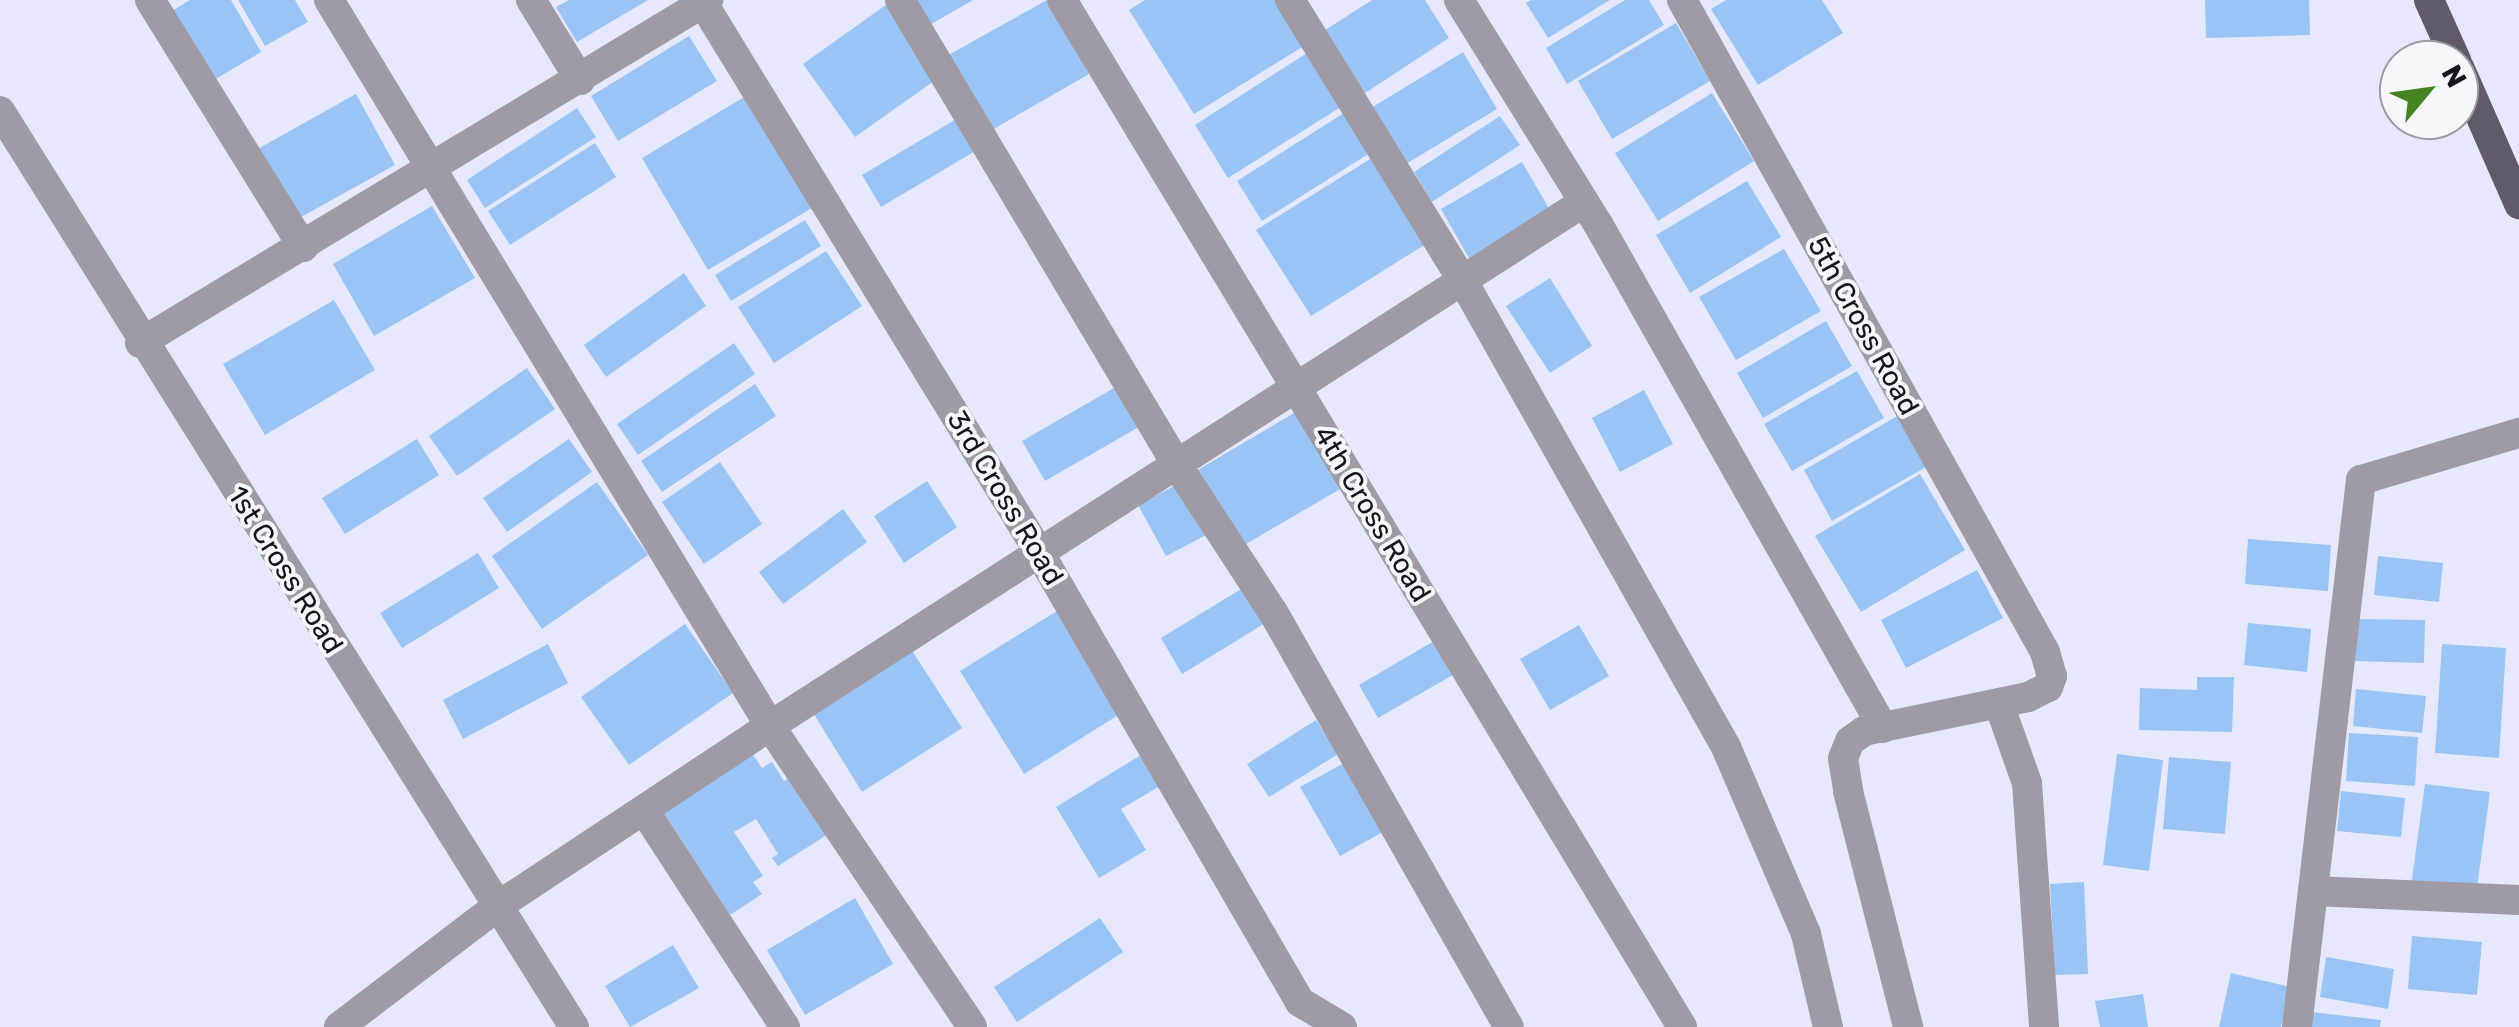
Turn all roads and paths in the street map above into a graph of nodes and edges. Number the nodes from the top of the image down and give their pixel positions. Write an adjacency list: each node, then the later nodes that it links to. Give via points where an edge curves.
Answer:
1 (150, 0): 18 (street)
2 (330, 0): 15 (street)
3 (531, 0): 12 (street)
4 (900, 0): 23 (street)
5 (1062, 0): 21 (street, 4th Cross Road)
6 (1290, 0): 19 (street)
7 (1459, 0): 16 (street)
8 (1682, 0): 25 (street, 5th Cross Road, via 2044,652 2052,676 2048,687)
9 (2430, 0): 11 (main road)
10 (704, 1): 12 (street); 24 (street, 3rd Cross Road)
11 (2448, 40)
12 (580, 80): 15 (street)
13 (0, 111): 20 (street, 1st Cross Road)
14 (2479, 112): 17 (main road)
15 (436, 168): 18 (street); 26 (street)
16 (1584, 202): 19 (street); 27 (street)
17 (2519, 204)
18 (302, 247): 20 (street)
19 (1464, 281): 21 (street); 39 (street, via 1726,747 1806,934)
20 (140, 342): 31 (street, 1st Cross Road)
21 (1296, 390): 23 (street); 38 (street, 4th Cross Road)
22 (2519, 434): 29 (street, via 2361,480)
23 (1176, 464): 24 (street); 37 (street, via 1273,612)
24 (1039, 552): 26 (street); 36 (street, 3rd Cross Road, via 1300,1002)
25 (1999, 704): 27 (street); 41 (street, via 2027,783)
26 (770, 726): 28 (street); 35 (street)
27 (1883, 728): 40 (street, via 1850,740 1843,758)
28 (644, 810): 31 (street); 34 (street)
29 (2313, 891): 30 (street); 42 (street)
30 (2519, 900)
31 (498, 906): 32 (street); 33 (street, 1st Cross Road)
32 (339, 1027)
33 (574, 1027)
34 (786, 1027)
35 (972, 1027)
36 (1342, 1027)
37 (1509, 1027)
38 (1682, 1027)
39 (1828, 1027)
40 (1908, 1027)
41 (2044, 1027)
42 (2297, 1027)

